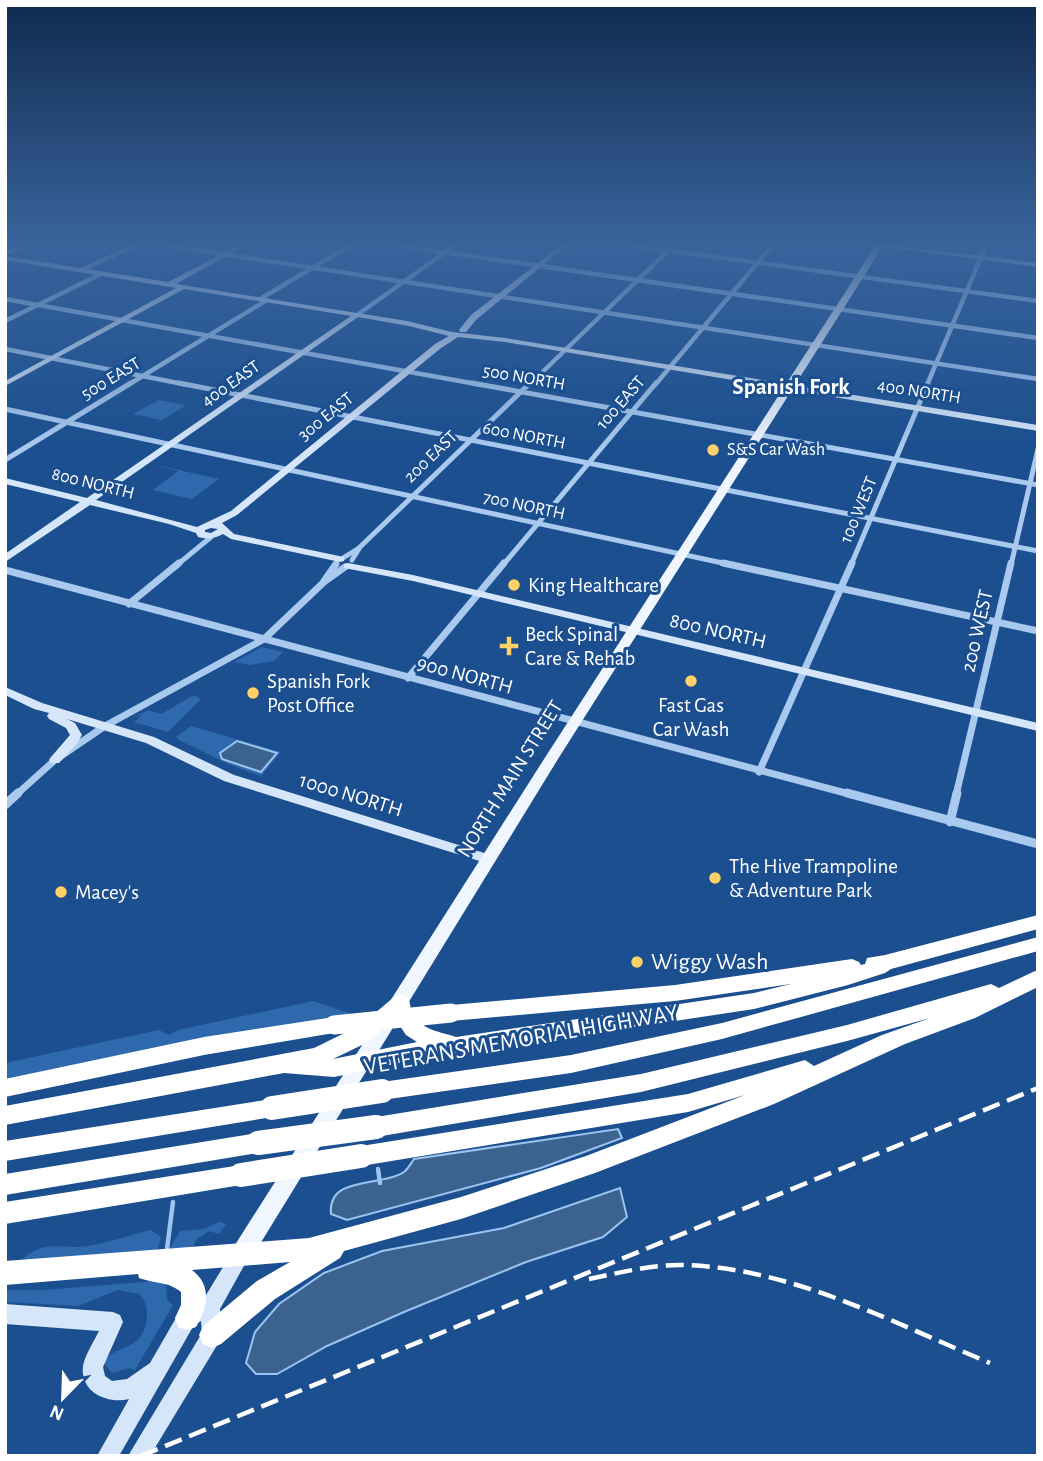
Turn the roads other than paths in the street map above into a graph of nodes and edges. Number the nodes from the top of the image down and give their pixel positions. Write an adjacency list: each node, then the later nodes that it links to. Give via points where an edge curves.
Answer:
1 (25, 311): 16 (street)
2 (73, 311): 15 (street, 500 NORTH)
3 (138, 311): 15 (street)
4 (247, 311): 21 (street, 500 EAST)
5 (333, 311): 14 (street, 400 NORTH)
6 (362, 311): 14 (street, 400 EAST)
7 (481, 311): 20 (street, 300 EAST)
8 (593, 311): 13 (street)
9 (716, 311): 19 (street, 100 EAST)
10 (837, 311): 24 (main road, NORTH MAIN STREET)
11 (860, 311): 18 (street)
12 (958, 311): 18 (street, 100 WEST)
13 (604, 313): 19 (street); 27 (street, 200 EAST)
14 (357, 315): 17 (street, 400 NORTH); 28 (street, 400 EAST)
15 (122, 320): 21 (street, 500 NORTH); 29 (street)
16 (5, 321)
17 (407, 323): 20 (street, 400 NORTH)
18 (952, 325): 22 (street); 30 (street, 100 WEST)
19 (702, 328): 24 (street); 31 (street, 100 EAST)
20 (456, 331): 23 (street, 400 NORTH); 25 (street, 300 EAST)
21 (209, 336): 28 (street, 500 NORTH); 33 (street, 500 EAST)
22 (1038, 338)
23 (505, 340): 27 (street, 400 NORTH)
24 (816, 345): 30 (street); 36 (main road, NORTH MAIN STREET)
25 (438, 346): 32 (street, 300 EAST)
26 (5, 349): 29 (street, 600 NORTH)
27 (565, 350): 31 (street, 400 NORTH); 37 (street, 200 EAST)
28 (303, 353): 32 (street, 500 NORTH); 38 (street, 400 EAST)
29 (53, 358): 33 (street, 600 NORTH); 35 (street)
30 (935, 364): 34 (street); 39 (street, 100 WEST)
31 (671, 367): 36 (street, 400 NORTH); 41 (street, 100 EAST)
32 (407, 372): 37 (street, 500 NORTH); 42 (street, 300 EAST)
33 (144, 376): 38 (street, 600 NORTH); 43 (street, 500 EAST)
34 (1038, 379)
35 (5, 384)
36 (789, 387): 39 (street, 400 NORTH); 45 (main road, NORTH MAIN STREET)
37 (522, 392): 41 (street, 500 NORTH); 46 (street, 200 EAST)
38 (242, 395): 42 (street, 600 NORTH); 47 (street, 400 EAST)
39 (916, 408): 44 (street, 400 NORTH); 49 (street, 100 WEST)
40 (5, 409): 43 (street, 700 NORTH)
41 (632, 412): 45 (street, 500 NORTH); 51 (street, 100 EAST)
42 (351, 417): 46 (street, 600 NORTH); 52 (street, 300 EAST)
43 (67, 422): 47 (street, 700 NORTH); 50 (street, 500 EAST)
44 (1038, 428)
45 (758, 435): 49 (street, 500 NORTH); 56 (main road, NORTH MAIN STREET)
46 (471, 440): 51 (street, 600 NORTH); 57 (street, 200 EAST)
47 (170, 444): 52 (street, 700 NORTH); 58 (street, 400 EAST)
48 (1038, 449): 54 (street, 200 WEST)
49 (895, 459): 54 (street, 500 NORTH); 60 (street, 100 WEST)
50 (5, 460)
51 (588, 463): 56 (street, 600 NORTH); 61 (street, 100 EAST)
52 (286, 469): 57 (street, 700 NORTH); 59 (street, 300 EAST)
53 (5, 481): 58 (street, 800 NORTH)
54 (1029, 483): 55 (street, 500 NORTH); 66 (street, 200 WEST)
55 (1038, 485)
56 (722, 489): 60 (street, 600 NORTH); 69 (main road, NORTH MAIN STREET)
57 (413, 497): 61 (street, 700 NORTH); 71 (street, 200 EAST)
58 (89, 501): 62 (street, 800 NORTH); 70 (street, 400 EAST)
59 (234, 513): 62 (street, 300 EAST); 63 (street, 300 EAST)
60 (870, 518): 66 (street, 600 NORTH); 74 (street, 100 WEST)
61 (538, 523): 69 (street, 700 NORTH); 75 (street, 100 EAST)
62 (204, 528): 63 (street); 64 (street, 800 NORTH); 67 (street)
63 (224, 529): 64 (street); 65 (street, 800 NORTH, via 231,536)
64 (212, 537): 65 (street, 800 NORTH); 67 (street)
65 (256, 542): 71 (street, 800 NORTH)
66 (1015, 547): 68 (street, 600 NORTH); 77 (street, 200 WEST)
67 (191, 551): 76 (street)
68 (1038, 551)
69 (681, 554): 74 (street, 700 NORTH); 78 (main road, NORTH MAIN STREET)
70 (5, 559)
71 (344, 562): 73 (street, 800 NORTH); 80 (street, 200 EAST)
72 (5, 570): 76 (street, 900 NORTH)
73 (389, 573): 75 (street, 800 NORTH)
74 (841, 589): 77 (street, 700 NORTH); 81 (street, 100 WEST)
75 (479, 594): 78 (street, 800 NORTH); 82 (street, 100 EAST)
76 (130, 604): 80 (street, 900 NORTH)
77 (997, 622): 79 (street, 700 NORTH); 85 (street, 200 WEST)
78 (633, 630): 81 (street, 800 NORTH); 86 (main road, NORTH MAIN STREET)
79 (1038, 631)
80 (264, 639): 82 (street, 900 NORTH); 87 (street, 200 EAST)
81 (806, 672): 85 (street, 800 NORTH); 90 (street, 100 WEST)
82 (408, 678): 86 (street, 900 NORTH)
83 (5, 690): 84 (street)
84 (38, 706): 87 (street, 1000 NORTH); 89 (street, via 71,726 76,735)
85 (976, 712): 88 (street, 800 NORTH); 92 (street, 200 WEST)
86 (574, 723): 90 (street, 900 NORTH); 94 (main road, NORTH MAIN STREET)
87 (105, 726): 89 (street, 200 EAST); 94 (street, 1000 NORTH, via 150,740 241,782)
88 (1038, 727)
89 (55, 760): 91 (street, 200 EAST)
90 (759, 772): 92 (street, 900 NORTH)
91 (5, 805)
92 (950, 822): 93 (street, 900 NORTH)
93 (1038, 844)
94 (489, 859): 99 (main road, NORTH MAIN STREET)
95 (1038, 922): 97 (highway)
96 (1038, 944): 106 (highway, VETERANS MEMORIAL HIGHWAY, bridge, via 722,1031 570,1064)
97 (885, 963): 101 (highway, via 754,1001); 104 (highway, bridge, via 701,989 334,1025 204,1046)
98 (1036, 979): 100 (highway, via 968,1012); 107 (highway, bridge, via 847,1033 641,1083)
99 (401, 1003): 101 (highway, via 404,1021 418,1034 445,1043); 102 (main road, NORTH MAIN STREET); 103 (highway, via 344,1046)
100 (898, 1038): 108 (highway, bridge, via 688,1103); 109 (highway, via 766,1097 587,1166)
101 (468, 1044): 102 (highway)
102 (364, 1062): 103 (highway, via 334,1068); 110 (main road, NORTH MAIN STREET)
103 (285, 1064): 105 (highway)
104 (5, 1088)
105 (5, 1116)
106 (5, 1152)
107 (5, 1185)
108 (5, 1213)
109 (362, 1235): 110 (highway, via 296,1252); 116 (highway, via 266,1290)
110 (241, 1255): 111 (highway); 113 (street, NORTH MAIN STREET)
111 (100, 1266): 112 (highway); 115 (highway, via 167,1270 180,1275 194,1288 193,1308)
112 (5, 1273)
113 (210, 1307): 115 (street); 116 (street)
114 (5, 1314): 117 (street, via 113,1322 93,1367 99,1386 111,1391 137,1386)
115 (187, 1318): 117 (street)
116 (212, 1335): 119 (street)
117 (160, 1367): 118 (street)
118 (107, 1456)
119 (138, 1456)

